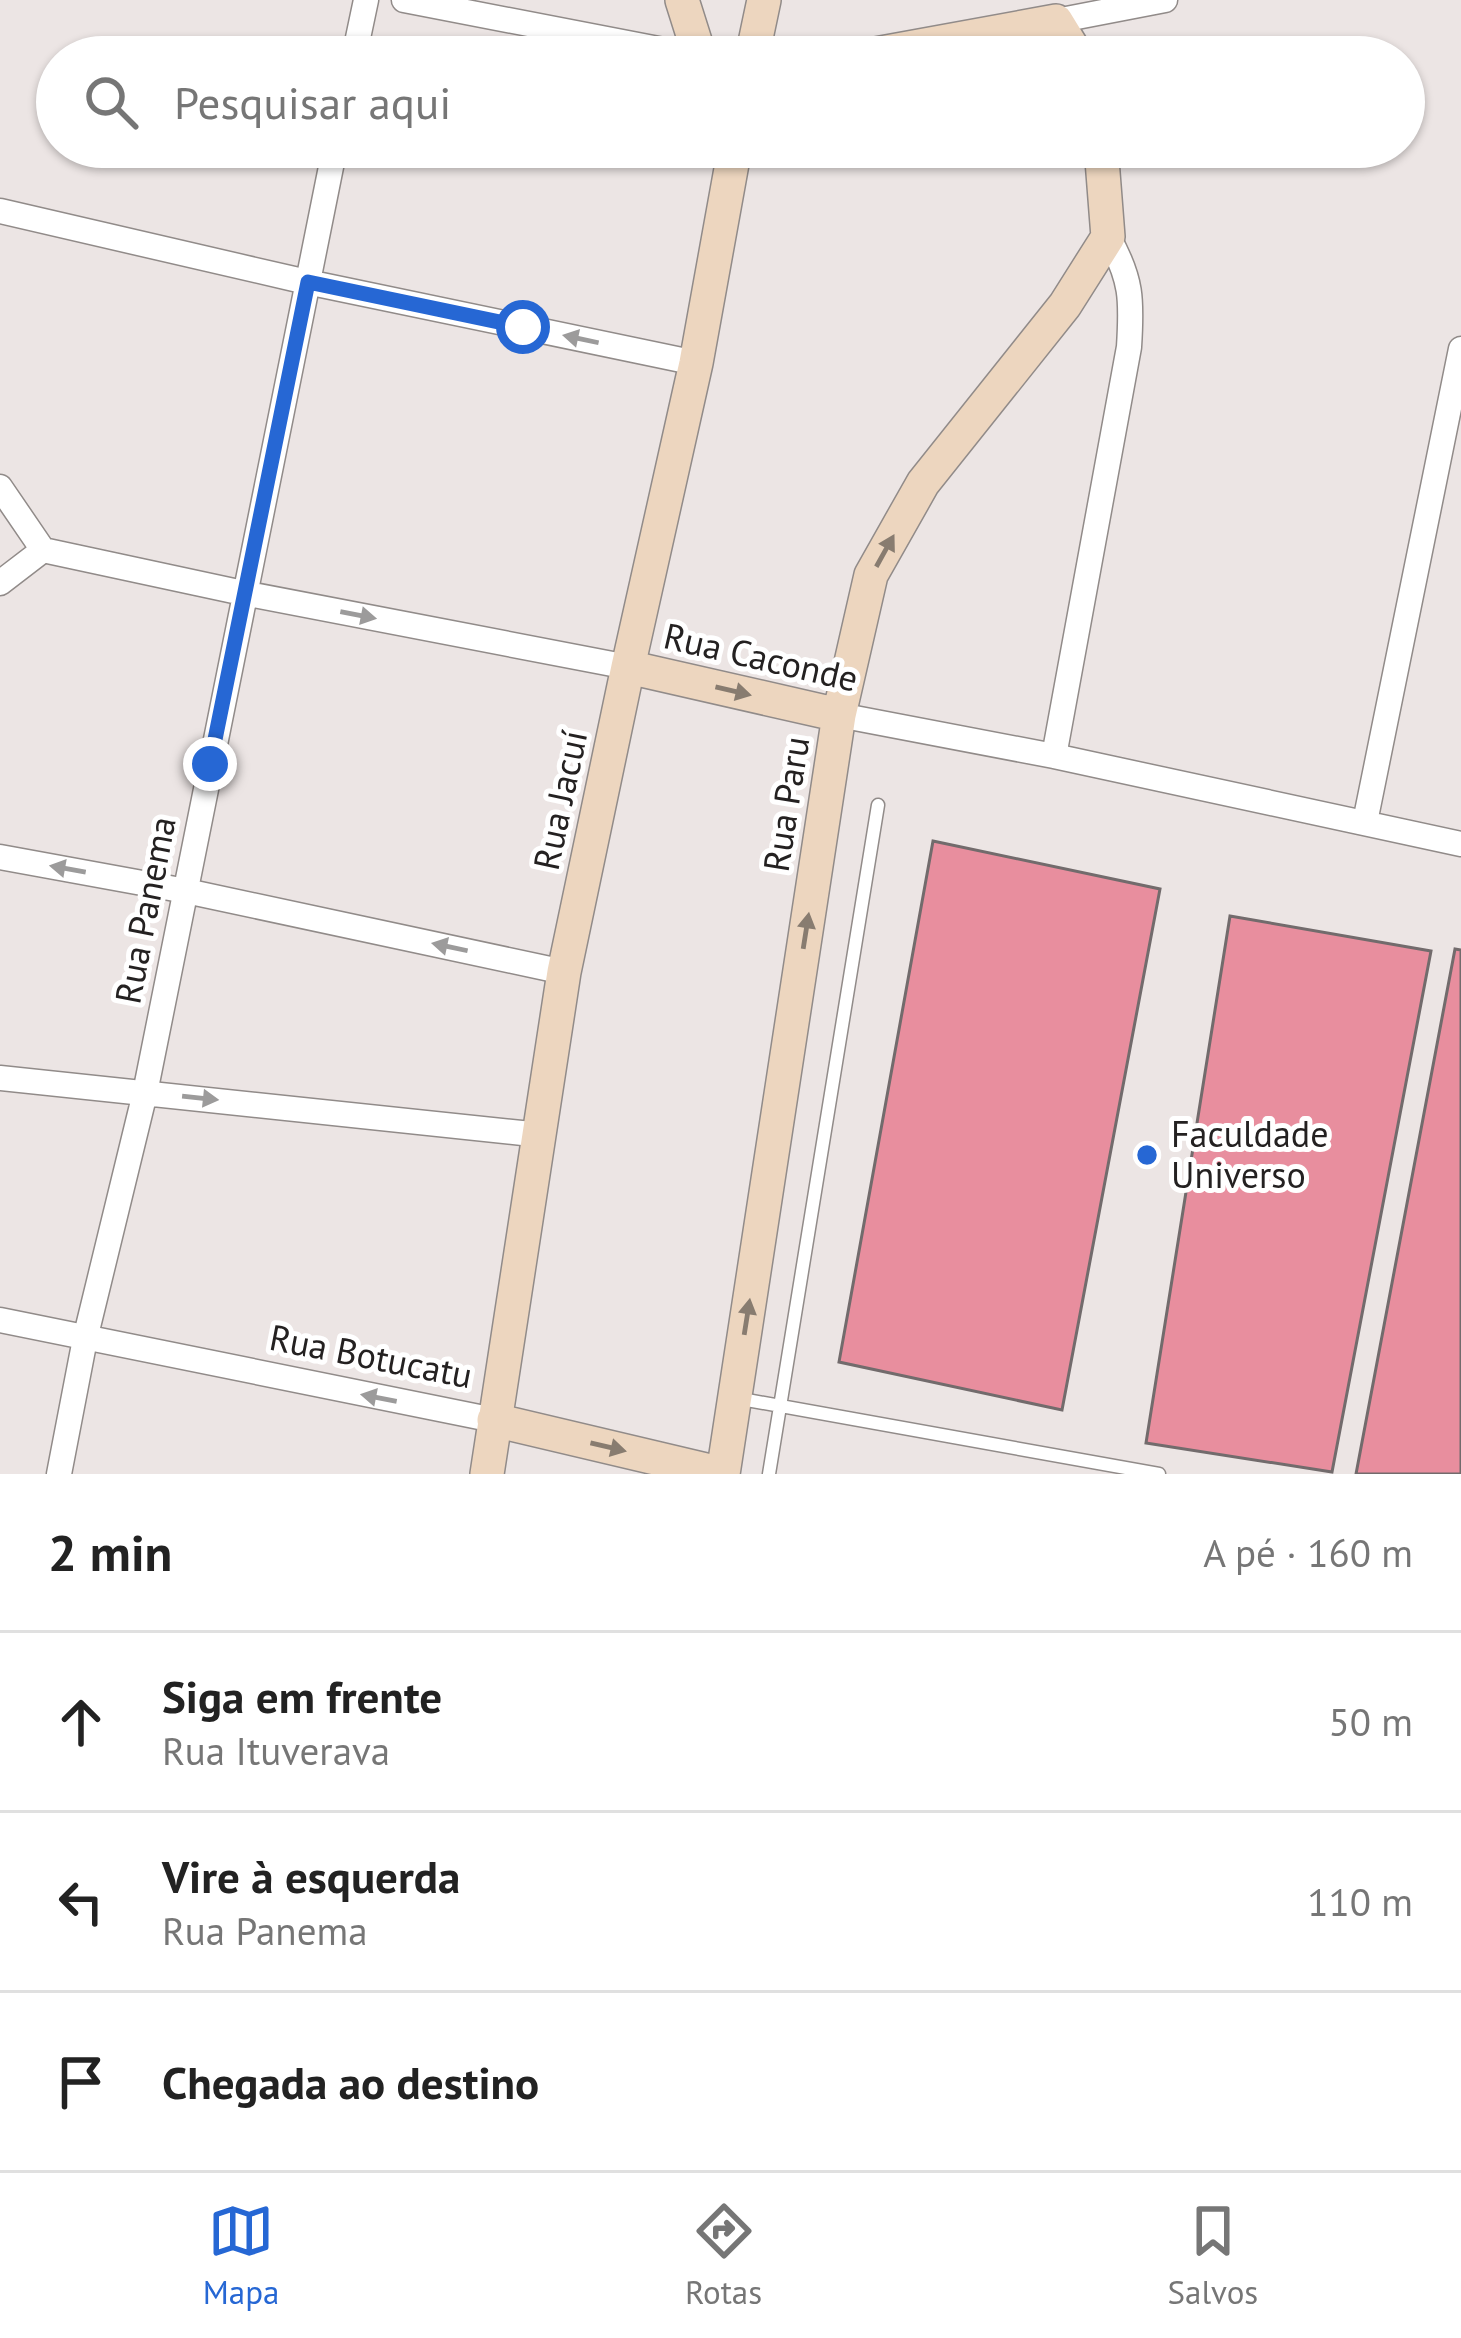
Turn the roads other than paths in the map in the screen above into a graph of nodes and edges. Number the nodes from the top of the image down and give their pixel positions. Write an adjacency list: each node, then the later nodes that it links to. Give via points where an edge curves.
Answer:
1 (366, 0): 7 (street)
2 (404, 0): 8 (street)
3 (682, 0): 9 (street)
4 (764, 0): 10 (street)
5 (1165, 0): 6 (street)
6 (1056, 21): 11 (street); 12 (street)
7 (358, 36)
8 (591, 36)
9 (693, 36)
10 (756, 36)
11 (974, 36)
12 (1065, 36)
13 (331, 168): 18 (street, Rua Panema)
14 (731, 168): 20 (street, Rua Jacuí)
15 (1103, 168): 17 (street)
16 (0, 211): 18 (street)
17 (1108, 237): 26 (street, Rua Paru, one-way to 17, via 871,575 923,483 1065,305); 27 (street, via 1125,267 1129,347)
18 (308, 282): 20 (street, one-way to 18); 24 (street, Rua Panema)
19 (1461, 349): 29 (street)
20 (696, 363): 25 (street, Rua Jacuí)
21 (0, 487): 22 (street)
22 (43, 550): 23 (street); 24 (street, Rua Caconde)
23 (0, 583)
24 (244, 593): 25 (street, Rua Caconde, one-way to 25); 32 (street, Rua Panema)
25 (628, 667): 26 (street, Rua Caconde, one-way to 26); 33 (street, Rua Jacuí)
26 (839, 715): 27 (street, Rua Caconde); 39 (street, Rua Paru, one-way to 26)
27 (1054, 756): 29 (street, Rua Caconde)
28 (878, 805): 40 (lane)
29 (1365, 822): 30 (street, Rua Caconde)
30 (1461, 844)
31 (0, 857): 32 (street, one-way to 31)
32 (185, 891): 33 (street, one-way to 32); 35 (street, Rua Panema)
33 (564, 972): 36 (street, Rua Jacuí)
34 (0, 1078): 35 (street)
35 (145, 1093): 36 (street, one-way to 36); 38 (street, Rua Panema)
36 (541, 1135): 41 (street, Rua Jacuí)
37 (0, 1320): 38 (street, Rua Botucatu)
38 (85, 1339): 41 (street, Rua Botucatu, one-way to 38); 42 (street, Rua Panema)
39 (735, 1397): 40 (lane); 44 (street, Rua Paru)
40 (780, 1406): 45 (lane); 46 (lane)
41 (494, 1420): 43 (street, Rua Jacuí); 44 (street, Rua Botucatu, one-way to 44)
42 (59, 1474)
43 (487, 1474)
44 (724, 1474)
45 (770, 1474)
46 (1159, 1474)

